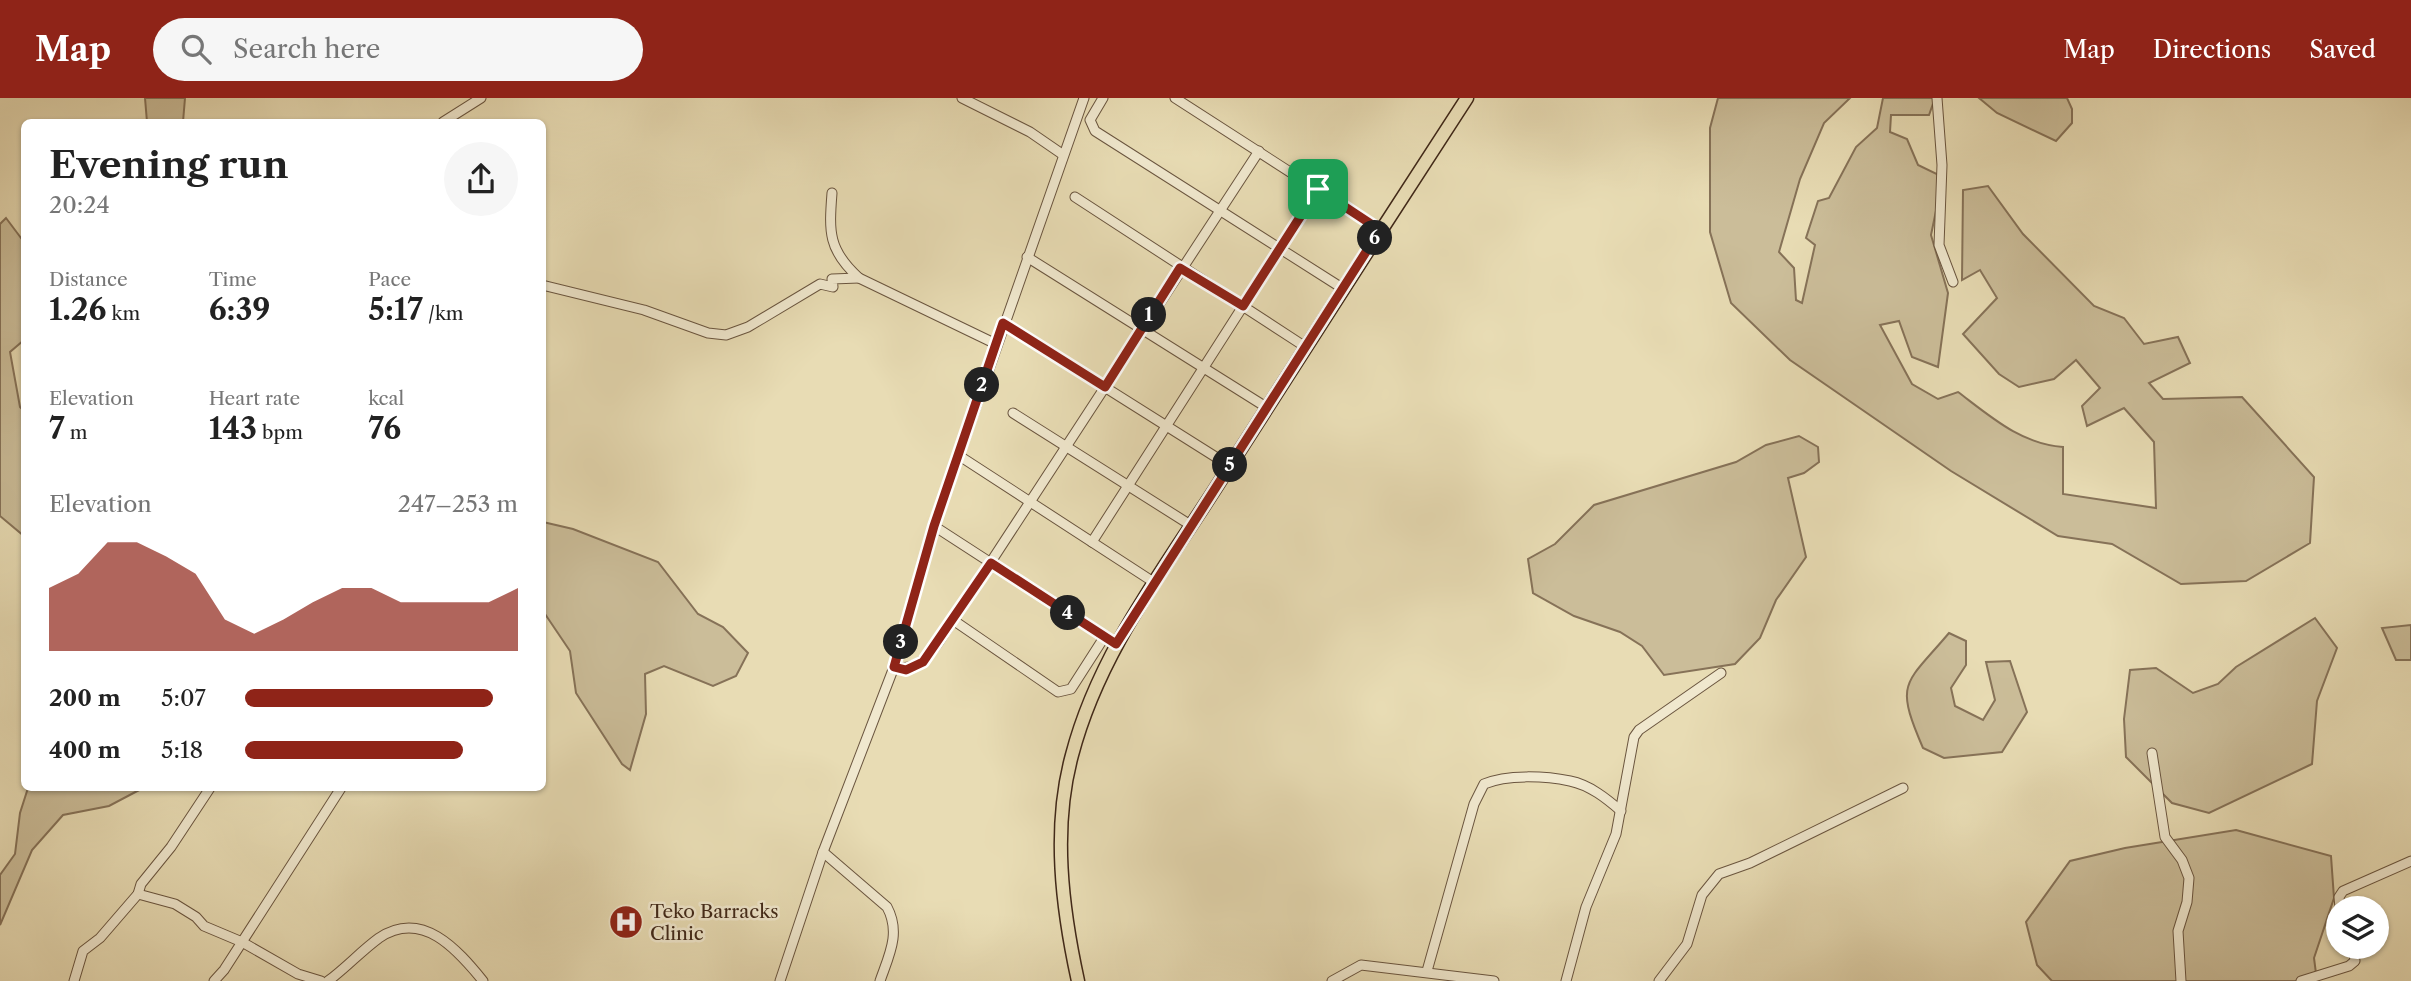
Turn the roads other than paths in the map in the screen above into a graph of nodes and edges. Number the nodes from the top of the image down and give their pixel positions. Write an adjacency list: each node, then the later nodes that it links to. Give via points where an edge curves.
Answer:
1 (481, 98): 8 (street)
2 (962, 98): 10 (street, via 1030,132)
3 (1084, 98): 10 (street)
4 (1103, 98): 14 (street, via 1090,120 1095,131)
5 (1175, 98): 9 (street)
6 (1467, 98): 15 (main road)
7 (1937, 98): 20 (street, via 1942,165 1939,245)
8 (448, 119)
9 (1259, 151): 11 (street); 14 (street)
10 (1062, 154): 17 (street)
11 (1318, 189): 15 (street); 16 (street)
12 (832, 193): 19 (street, via 829,231 845,265)
13 (1075, 197): 18 (street)
14 (1219, 210): 16 (street); 18 (street)
15 (1380, 230): 22 (main road)
16 (1282, 249): 22 (street); 23 (street)
17 (1027, 257): 24 (street); 25 (street)
18 (1180, 268): 23 (street); 25 (street)
19 (859, 278): 21 (street, via 832,279 832,287 820,284 726,335); 26 (street)
20 (1953, 282)
21 (546, 286)
22 (1342, 288): 27 (main road)
23 (1243, 306): 27 (street); 28 (street)
24 (1003, 323): 26 (street); 29 (street)
25 (1142, 327): 28 (street); 29 (street)
26 (996, 344): 34 (street)
27 (1304, 346): 30 (main road)
28 (1204, 366): 30 (street); 32 (street)
29 (1105, 387): 32 (street); 33 (street)
30 (1266, 407): 35 (main road)
31 (1013, 413): 33 (street)
32 (1167, 426): 35 (street); 36 (street)
33 (1067, 446): 36 (street); 37 (street)
34 (958, 455): 37 (street); 38 (street)
35 (1230, 466): 39 (main road)
36 (1128, 486): 39 (street); 40 (street)
37 (1031, 504): 40 (street); 41 (street)
38 (934, 526): 41 (street); 46 (street)
39 (1192, 526): 42 (main road)
40 (1092, 542): 42 (street)
41 (991, 563): 43 (street); 44 (street)
42 (1155, 583): 45 (main road)
43 (953, 620): 44 (street, via 1058,692 1071,690); 46 (street, via 923,662 906,670)
44 (1105, 636): 45 (street)
45 (1116, 644): 67 (main road, via 1085,711 1071,757 1062,817 1060,858)
46 (894, 667): 53 (street)
47 (1721, 673): 52 (street, via 1639,730)
48 (2152, 753): 72 (street, via 2165,837 2189,878 2178,931)
49 (1903, 788): 71 (street, via 1719,874 1702,895 1687,944)
50 (208, 791): 55 (street)
51 (339, 791): 57 (street)
52 (1622, 811): 59 (street, via 1572,781 1514,779 1484,784 1474,804); 70 (street, via 1586,907)
53 (823, 852): 65 (street); 66 (street, via 887,907 892,918 896,934)
54 (2411, 861): 56 (street)
55 (138, 894): 57 (street, via 174,904 204,926); 60 (street, via 83,951)
56 (2340, 896)
57 (242, 942): 61 (street); 62 (street, via 298,974)
58 (2355, 959): 73 (street, via 2349,966)
59 (1427, 971): 68 (street, via 1361,965); 69 (street)
60 (74, 981)
61 (214, 981)
62 (321, 981)
63 (328, 981): 64 (street, via 379,938 419,927 434,934)
64 (483, 981)
65 (780, 981)
66 (880, 981)
67 (1078, 981)
68 (1332, 981)
69 (1494, 981)
70 (1566, 981)
71 (1659, 981)
72 (2181, 981)
73 (2301, 981)

